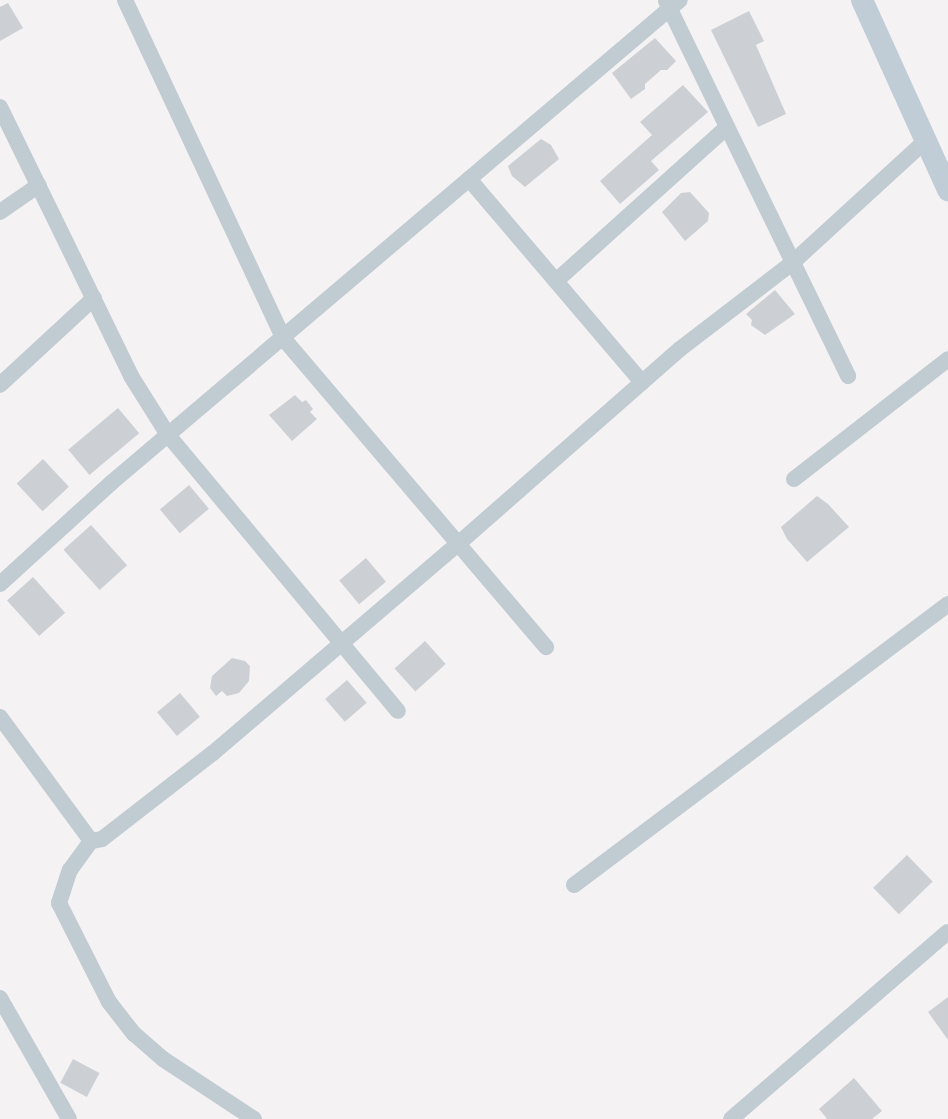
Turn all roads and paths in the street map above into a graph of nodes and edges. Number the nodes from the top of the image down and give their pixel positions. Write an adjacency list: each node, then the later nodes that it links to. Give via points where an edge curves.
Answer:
1 (125, 0): 14 (street)
2 (862, 0): 6 (street)
3 (672, 3): 5 (street); 7 (street)
4 (0, 107): 8 (street)
5 (727, 127): 11 (street); 12 (street)
6 (926, 140): 9 (street); 11 (street)
7 (469, 179): 12 (street); 14 (street)
8 (39, 185): 10 (street); 13 (street)
9 (948, 190)
10 (0, 212)
11 (792, 263): 16 (street); 17 (street)
12 (556, 280): 17 (street)
13 (94, 298): 18 (street); 19 (street, via 131,376)
14 (283, 338): 19 (street); 21 (street)
15 (948, 359): 20 (street)
16 (848, 375)
17 (642, 382): 21 (street)
18 (0, 385)
19 (168, 435): 22 (street); 24 (street)
20 (794, 479)
21 (458, 544): 24 (street); 25 (street)
22 (0, 584)
23 (948, 604): 29 (street)
24 (342, 642): 26 (street); 28 (street, via 213,753 102,839)
25 (546, 647)
26 (398, 711)
27 (0, 717): 28 (street)
28 (91, 841): 33 (street, via 70,870 59,903 109,1002 134,1034 163,1059)
29 (574, 885)
30 (948, 932): 34 (street)
31 (0, 998): 32 (street)
32 (69, 1119)
33 (254, 1119)
34 (731, 1119)

